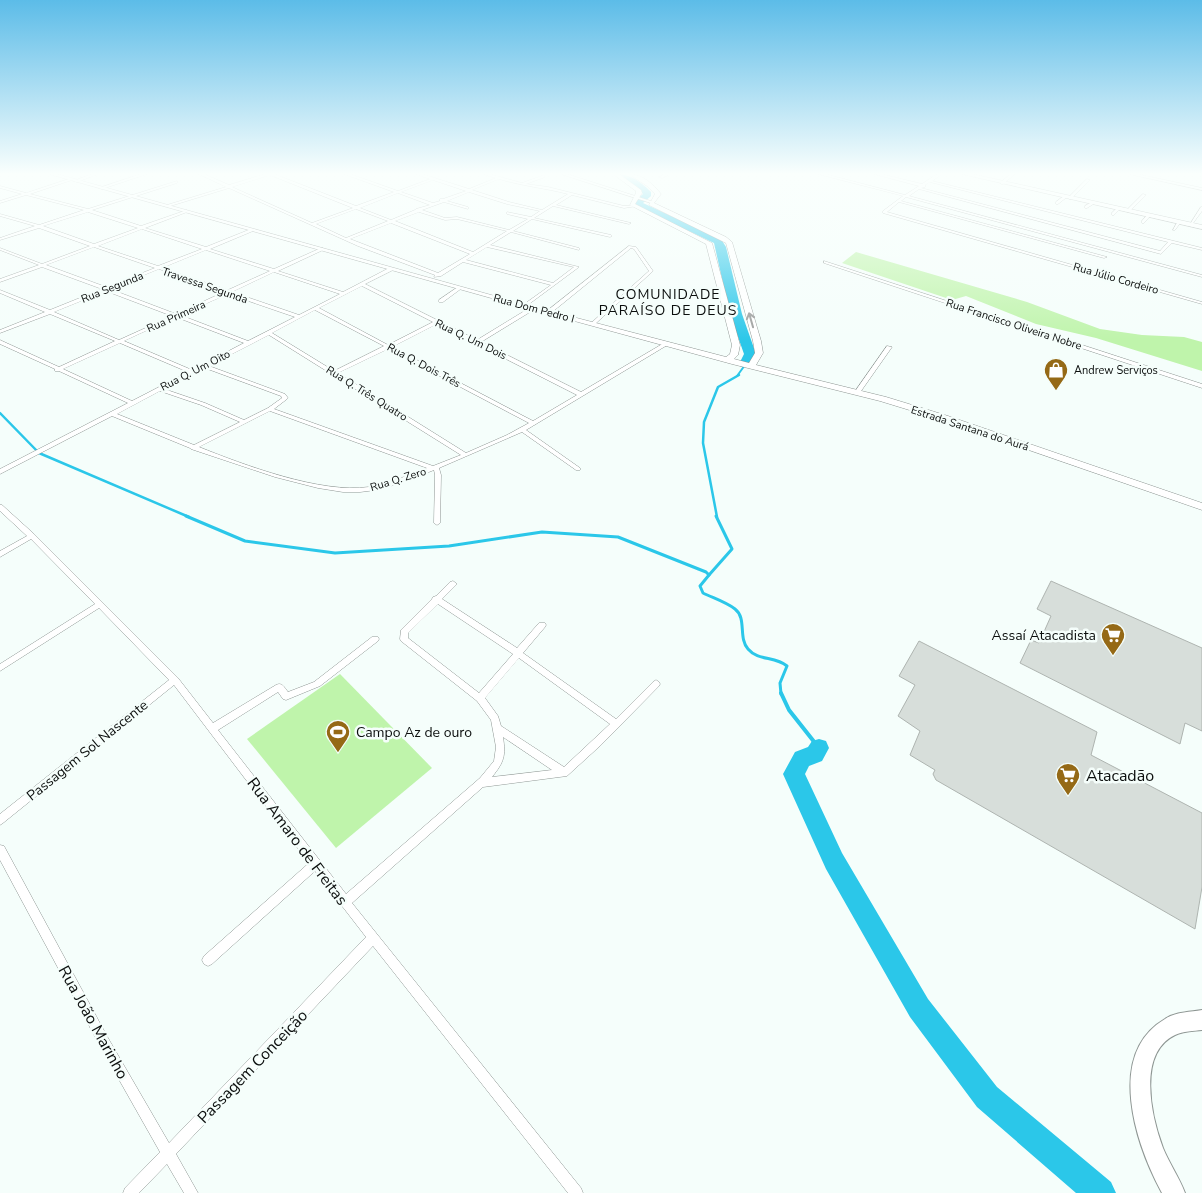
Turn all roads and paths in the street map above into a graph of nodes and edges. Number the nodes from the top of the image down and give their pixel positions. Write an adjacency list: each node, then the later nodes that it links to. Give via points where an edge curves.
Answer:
1 (27, 230): 19 (street)
2 (48, 230): 23 (street, Travessa Segunda)
3 (137, 230): 23 (street)
4 (146, 230): 25 (street)
5 (252, 230): 25 (street, Rua Segunda); 26 (street, Rua Dom Pedro I)
6 (325, 230): 20 (street)
7 (369, 230): 20 (street)
8 (412, 230): 29 (street)
9 (512, 230): 22 (street); 27 (street)
10 (583, 230): 18 (street)
11 (682, 230): 67 (street, via 709,243 736,345)
12 (706, 230): 69 (street, one-way to 12, via 759,353 757,341 729,242)
13 (947, 230): 49 (street, Rua Júlio Cordeiro)
14 (1004, 230): 30 (street)
15 (1031, 230): 38 (street)
16 (1076, 230): 21 (street, via 1161,253)
17 (1124, 230): 21 (street)
18 (610, 236)
19 (0, 239)
20 (347, 239): 37 (street)
21 (1170, 241): 28 (street)
22 (486, 245): 29 (street); 42 (street, via 577,267)
23 (94, 246): 33 (street); 34 (street, Travessa Segunda)
24 (0, 249): 33 (street)
25 (206, 249): 34 (street, Rua Segunda); 36 (street)
26 (322, 249): 35 (street, Rua Dom Pedro I); 36 (street, Rua Primeira)
27 (578, 249)
28 (1202, 249)
29 (472, 253): 31 (street)
30 (1105, 257)
31 (462, 260): 37 (street); 42 (street)
32 (826, 262): 73 (street, Rua Francisco Oliveira Nobre)
33 (44, 265): 40 (street); 44 (street)
34 (158, 268): 44 (street, Rua Segunda); 46 (street, Travessa Segunda)
35 (391, 269): 39 (street, Rua Dom Pedro I); 41 (street, Rua Q. Um Oito)
36 (274, 272): 46 (street, Rua Primeira); 47 (street)
37 (439, 274): 39 (street)
38 (1202, 276)
39 (431, 280): 43 (street, Rua Dom Pedro I)
40 (0, 281)
41 (361, 284): 47 (street, Rua Q. Um Oito); 56 (street, Rua Q. Um Dois)
42 (554, 284): 50 (street)
43 (460, 288): 48 (street); 50 (street, Rua Dom Pedro I)
44 (107, 289): 52 (street, Rua Segunda); 54 (street)
45 (0, 292): 52 (street)
46 (227, 293): 54 (street, Rua Primeira); 55 (street, Travessa Segunda)
47 (342, 294): 51 (street, Rua Q. Um Oito)
48 (440, 301)
49 (1202, 303)
50 (529, 307): 53 (street, Rua Dom Pedro I); 62 (street)
51 (315, 308): 55 (street, Rua Q. Um Oito); 65 (street, Rua Q. Dois Três)
52 (50, 312): 58 (street, Rua Segunda); 60 (street)
53 (549, 312): 57 (street, Rua Dom Pedro I); 57 (street, via 630,247 635,248 651,271)
54 (177, 316): 60 (street, Rua Primeira); 63 (street)
55 (297, 316): 59 (street, Rua Q. Um Oito)
56 (437, 322): 62 (street, Rua Q. Um Dois); 65 (street)
57 (592, 324): 64 (street, Rua Dom Pedro I)
58 (0, 332)
59 (268, 332): 63 (street, Rua Q. Um Oito); 72 (street, Rua Q. Três Quatro)
60 (120, 341): 70 (street, Rua Primeira); 71 (street)
61 (0, 342): 70 (street)
62 (478, 342): 76 (street, Rua Q. Um Dois)
63 (249, 343): 68 (street, Rua Q. Um Oito)
64 (666, 344): 67 (street, Rua Dom Pedro I); 76 (street, Rua Q. Zero)
65 (389, 347): 72 (street); 81 (street, Rua Q. Dois Três)
66 (889, 347): 75 (street)
67 (732, 361): 69 (street, Estrada Santana do Aurá)
68 (205, 366): 71 (street, Rua Q. Um Oito); 78 (street, via 284,397)
69 (751, 366): 75 (street, Estrada Santana do Aurá)
70 (57, 370): 77 (street)
71 (192, 372): 74 (street, Rua Q. Um Oito)
72 (335, 373): 84 (street, Rua Q. Três Quatro)
73 (1202, 386)
74 (159, 389): 77 (street, Rua Q. Um Oito); 80 (street)
75 (857, 393): 89 (street, Estrada Santana do Aurá, via 944,418)
76 (582, 394): 81 (street, Rua Q. Zero)
77 (132, 403): 79 (street, Rua Q. Um Oito)
78 (270, 409): 80 (street); 85 (street)
79 (112, 414): 83 (street, Rua Q. Zero); 87 (street, Rua Q. Um Oito)
80 (245, 422): 83 (street)
81 (533, 423): 82 (street, Rua Q. Zero)
82 (522, 430): 84 (street, Rua Q. Zero); 86 (street)
83 (193, 448): 85 (street, Rua Q. Zero, via 279,477 346,490 380,486)
84 (465, 455): 85 (street, Rua Q. Zero)
85 (435, 468): 90 (street, via 438,475)
86 (578, 469)
87 (0, 472)
88 (0, 507): 91 (street, Rua Amaro de Freitas)
89 (1202, 507)
90 (437, 523)
91 (32, 536): 92 (street); 95 (street, Rua Amaro de Freitas)
92 (0, 554)
93 (453, 584): 94 (street)
94 (436, 600): 98 (street); 102 (street, via 404,632 404,639)
95 (100, 604): 99 (street); 100 (street, Rua Amaro de Freitas)
96 (542, 625): 98 (street)
97 (375, 639): 105 (street, via 317,684 286,696 279,687)
98 (518, 653): 102 (street); 103 (street)
99 (0, 668)
100 (175, 680): 105 (street, Rua Amaro de Freitas); 108 (street, Passagem Sol Nascente)
101 (656, 684): 103 (street)
102 (480, 698): 104 (street, via 495,719)
103 (616, 724): 106 (street)
104 (497, 728): 106 (street); 107 (street, via 498,763)
105 (212, 729): 110 (street, Rua Amaro de Freitas)
106 (564, 773): 107 (street)
107 (482, 782): 111 (street)
108 (0, 820)
109 (0, 850): 115 (street, Rua João Marinho, via 104,1042)
110 (315, 864): 111 (street, Rua Amaro de Freitas); 113 (street)
111 (345, 902): 112 (street, Rua Amaro de Freitas)
112 (373, 938): 115 (street, Passagem Conceição); 118 (street, Rua Amaro de Freitas)
113 (208, 960)
114 (1202, 1020): 119 (main road, via 1185,1021 1162,1032 1146,1052 1141,1066 1139,1099 1158,1163)
115 (169, 1153): 116 (street, Passagem Conceição); 117 (street, Rua João Marinho)
116 (130, 1193)
117 (191, 1193)
118 (576, 1193)
119 (1174, 1193)

